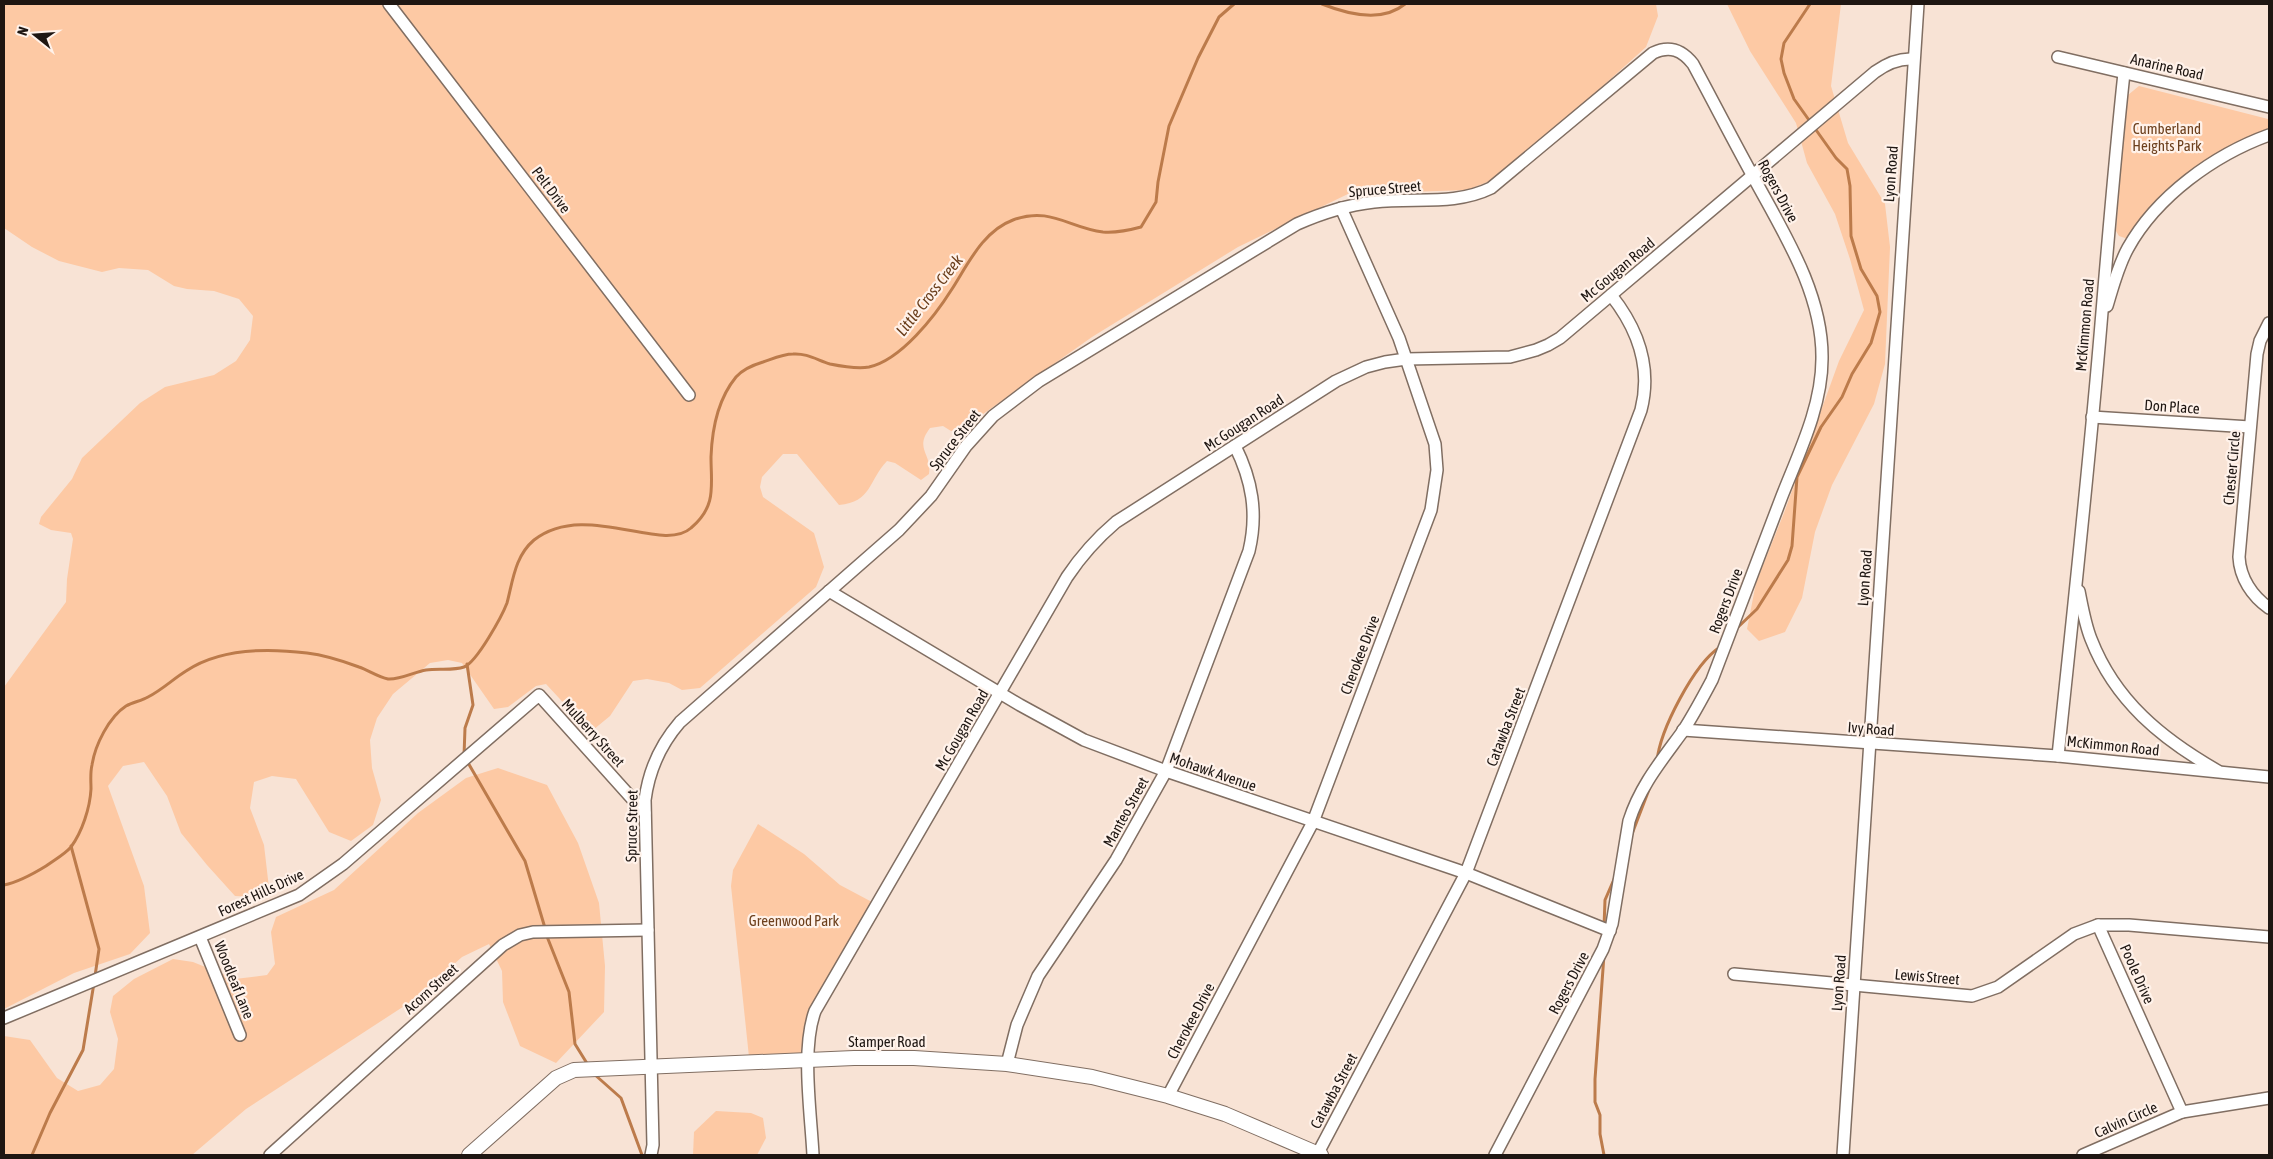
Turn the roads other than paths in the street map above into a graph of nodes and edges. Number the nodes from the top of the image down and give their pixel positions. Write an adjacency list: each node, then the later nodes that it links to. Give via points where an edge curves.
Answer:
1 (389, 4): 15 (street, Pelt Drive)
2 (1918, 4): 5 (street, Lyon Road)
3 (1679, 50): 9 (street, Rogers Drive, via 1693,64); 10 (street, Spruce Street, via 1666,48 1653,53 1485,191 1453,200 1376,202)
4 (2058, 57): 6 (street, Anarine Road)
5 (1913, 59): 9 (street, Mc Gougan Road, via 1892,62 1875,72); 25 (street, Lyon Road)
6 (2124, 73): 7 (street, Anarine Road); 13 (street, McKimmon Road, via 2110,197)
7 (2269, 107)
8 (2269, 135): 13 (street, via 2211,164 2155,212 2138,233 2122,262)
9 (1753, 176): 11 (street, Mc Gougan Road); 24 (street, Rogers Drive, via 1792,249 1812,299 1822,345 1821,379 1798,453 1712,680)
10 (1341, 208): 14 (street, Cherokee Drive); 20 (street, Spruce Street, via 1297,224 1274,237 1016,398 978,430 918,511)
11 (1611, 296): 14 (street, Mc Gougan Road, via 1560,338 1536,350 1510,357); 32 (street, Catawba Street, via 1632,326 1639,344 1645,371 1644,397)
12 (2269, 323): 17 (street, Chester Circle, via 2257,354)
13 (2101, 326): 16 (street, McKimmon Road)
14 (1406, 359): 18 (street, Mc Gougan Road, via 1366,367 1347,375); 31 (street, Cherokee Drive, via 1435,444 1438,470 1435,490)
15 (689, 395)
16 (2092, 417): 17 (street, Don Place); 19 (street, McKimmon Road)
17 (2250, 427): 21 (street, Chester Circle, via 2239,564 2253,594)
18 (1235, 446): 22 (street, Mc Gougan Road, via 1100,535 1078,560); 27 (street, Manteo Street, via 1249,478 1253,498 1252,538)
19 (2077, 579): 26 (street, McKimmon Road); 28 (street, McKimmon Road, via 2091,639 2122,692 2143,718 2165,737)
20 (829, 591): 22 (street, Mohawk Avenue); 30 (street, Spruce Street, via 672,732 650,773)
21 (2269, 608)
22 (1001, 693): 27 (street, Mohawk Avenue, via 1084,740); 42 (street, Mc Gougan Road, via 815,1011 808,1037)
23 (539, 695): 30 (street, Mulberry Street); 36 (street, Forest Hills Drive, via 316,884 287,901)
24 (1683, 730): 25 (street, Ivy Road); 35 (street, Rogers Drive, via 1655,767 1633,808)
25 (1869, 744): 26 (street, Ivy Road); 39 (street, Lyon Road)
26 (2058, 756): 28 (street, McKimmon Road)
27 (1166, 771): 31 (street, Mohawk Avenue); 43 (street, Manteo Street, via 1120,853 1038,976 1017,1025)
28 (2221, 772): 29 (street, McKimmon Road)
29 (2269, 777)
30 (645, 813): 34 (street, Spruce Street)
31 (1314, 822): 32 (street, Mohawk Avenue); 45 (street, Cherokee Drive)
32 (1466, 873): 35 (street, Mohawk Avenue); 48 (street, Catawba Street)
33 (2098, 925): 37 (street, Poole Drive); 39 (street, Lewis Street, via 2074,934 1985,993 1959,996); 47 (street, Poole Drive)
34 (648, 930): 44 (street, Spruce Street); 49 (street, Acorn Street, via 534,932 514,938)
35 (1610, 931): 53 (street, Rogers Drive, via 1598,961)
36 (200, 937): 40 (street, Forest Hills Drive); 41 (street, Woodleaf Lane)
37 (2269, 938)
38 (1734, 974): 39 (street, Lewis Street)
39 (1854, 986): 54 (street, Lyon Road)
40 (4, 1018)
41 (240, 1035)
42 (808, 1059): 43 (street, Stamper Road, via 914,1058); 44 (street, Stamper Road); 52 (street, Mc Gougan Road)
43 (1007, 1064): 45 (street, Stamper Road, via 1092,1077)
44 (651, 1066): 50 (street, Stamper Road, via 568,1072 556,1078); 51 (street, Spruce Street, via 654,1145)
45 (1168, 1096): 48 (street, Stamper Road, via 1225,1114)
46 (2269, 1098): 47 (street)
47 (2182, 1112): 55 (street, Calvin Circle)
48 (1319, 1154)
49 (270, 1155)
50 (469, 1155)
51 (651, 1155)
52 (813, 1155)
53 (1495, 1155)
54 (1843, 1155)
55 (2083, 1155)

